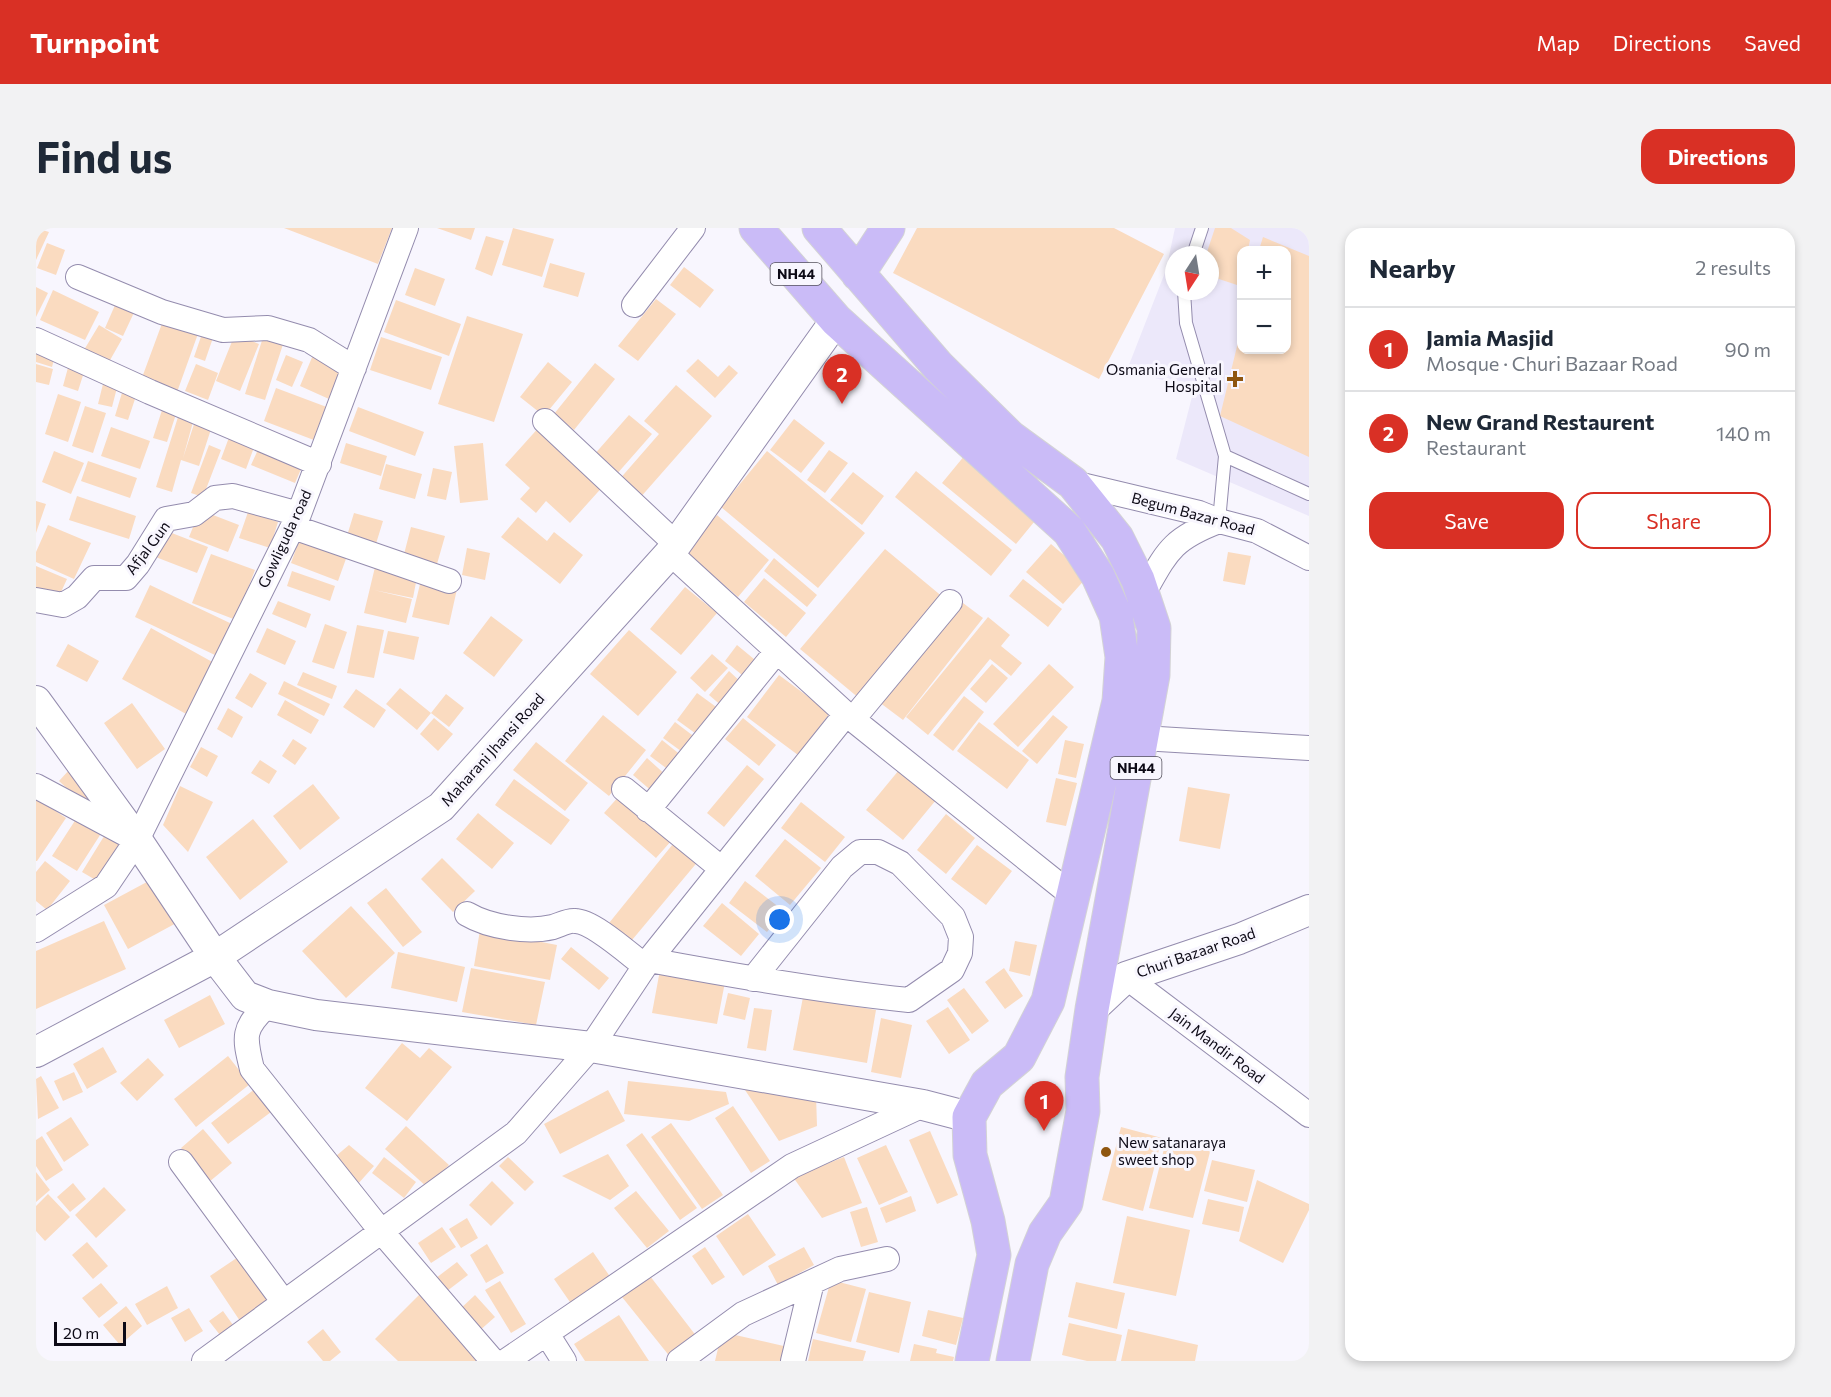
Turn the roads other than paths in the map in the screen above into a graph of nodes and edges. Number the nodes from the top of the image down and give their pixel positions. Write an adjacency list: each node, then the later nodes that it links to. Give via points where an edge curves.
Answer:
1 (406, 228): 14 (street, Gowliguda road)
2 (693, 228): 11 (street)
3 (756, 228): 12 (highway, NH44)
4 (819, 228): 8 (highway)
5 (888, 228): 8 (highway)
6 (1203, 228): 7 (lane)
7 (1196, 246)
8 (858, 274): 18 (highway, NH44, via 938,366 1010,437)
9 (78, 277): 14 (street, via 162,312 223,330 268,328 309,340)
10 (1185, 300): 16 (lane, via 1186,323)
11 (634, 305)
12 (836, 320): 22 (street, Maharani Jhansi Road); 38 (highway, NH44, via 1069,531 1098,576 1116,616 1122,657 1119,701)
13 (36, 340): 17 (street)
14 (354, 368): 17 (street, Gowliguda road)
15 (545, 421): 22 (street)
16 (1224, 456): 19 (lane); 21 (lane)
17 (319, 464): 20 (street, Gowliguda road)
18 (1073, 483): 21 (street, Begum Bazar Road); 25 (highway, NH44, via 1117,538)
19 (1309, 494)
20 (296, 521): 24 (street); 26 (street, Afjal Gun, via 233,496 215,498 194,514 166,519 126,578 94,578 77,597 63,605); 36 (street, Gowliguda road)
21 (1219, 521): 23 (street, Begum Bazar Road, via 1257,531); 25 (street, via 1189,532 1168,552)
22 (673, 548): 28 (street); 42 (street, Maharani Jhansi Road, via 441,807)
23 (1309, 558)
24 (449, 581)
25 (1143, 594): 31 (highway, NH44, via 1154,628 1154,651)
26 (36, 600)
27 (950, 602): 30 (street)
28 (777, 651): 30 (street); 35 (street)
29 (36, 701): 36 (street)
30 (849, 717): 37 (street); 38 (street)
31 (1142, 738): 32 (street); 47 (highway, NH44)
32 (1309, 748)
33 (36, 786): 36 (street)
34 (624, 789): 35 (street)
35 (648, 810): 37 (street)
36 (137, 840): 41 (street, Gowliguda road, via 106,886); 42 (street)
37 (722, 869): 43 (street)
38 (1073, 896): 52 (highway, NH44, via 1048,1001 1019,1057 987,1084)
39 (1309, 910): 44 (street, Churi Bazaar Road, via 1239,939)
40 (467, 914): 43 (street, via 477,920 513,927 552,927 576,921)
41 (36, 930)
42 (215, 957): 46 (street, via 246,996); 49 (street, Maharani Jhansi Road)
43 (647, 963): 45 (street); 48 (street)
44 (1126, 977): 47 (street, Churi Bazaar Road); 51 (street, Jain Mandir Road)
45 (753, 979): 45 (street, via 909,1000 952,970 960,953 961,937 953,917 900,863 878,852 860,852 842,867)
46 (268, 1005): 48 (street, via 316,1015); 54 (street, via 251,1019 245,1039 252,1069)
47 (1092, 1009): 57 (highway, NH44, via 1082,1077 1083,1111 1066,1203 1045,1233)
48 (591, 1047): 50 (street); 54 (street, via 516,1133)
49 (36, 1052)
50 (923, 1105): 52 (street); 60 (street, via 792,1166)
51 (1309, 1115)
52 (969, 1116): 55 (highway, via 970,1155)
53 (181, 1162): 59 (street)
54 (381, 1231): 59 (street); 62 (street)
55 (994, 1255): 57 (highway); 67 (highway)
56 (887, 1259): 58 (street, via 840,1269)
57 (1032, 1264): 68 (highway, NH44)
58 (812, 1282): 65 (street, via 743,1314); 66 (street)
59 (283, 1301): 61 (street)
60 (547, 1334): 63 (street); 64 (street)
61 (204, 1361)
62 (493, 1361)
63 (506, 1361)
64 (564, 1361)
65 (679, 1361)
66 (794, 1361)
67 (972, 1361)
68 (1013, 1361)

